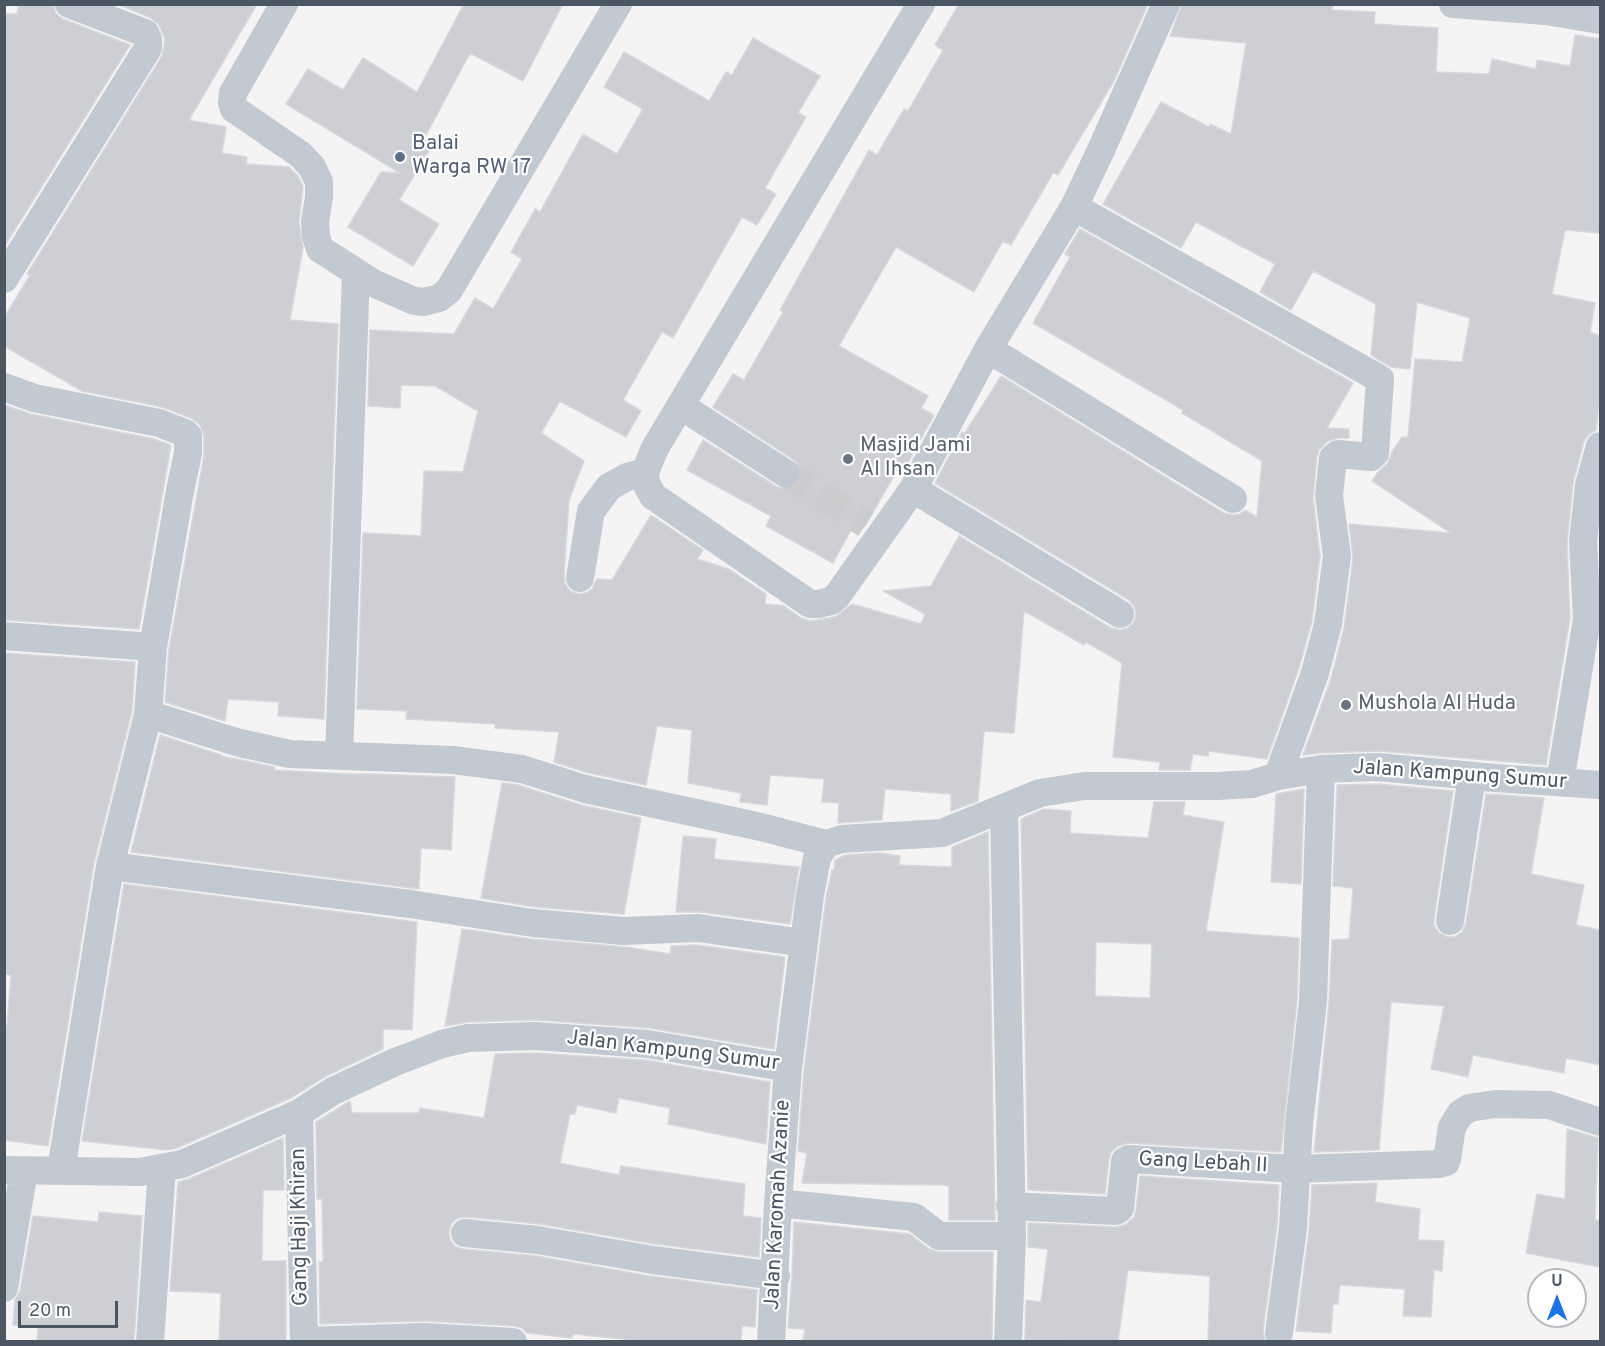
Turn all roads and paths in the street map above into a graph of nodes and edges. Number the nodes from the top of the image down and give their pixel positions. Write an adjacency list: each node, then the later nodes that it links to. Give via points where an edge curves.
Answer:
1 (69, 4): 10 (street, via 145,33 148,48)
2 (284, 4): 9 (street, via 233,93 232,103 234,109 301,155 312,167 319,182 315,222 320,249)
3 (618, 4): 9 (street, via 449,290 439,298 414,301)
4 (921, 4): 13 (street)
5 (1166, 4): 8 (street)
6 (1453, 4): 7 (street, via 1546,11)
7 (1600, 20)
8 (1074, 207): 11 (street); 26 (street, via 1380,379 1375,453 1371,457 1338,454 1333,458 1329,495 1337,556 1328,624)
9 (356, 272): 24 (street)
10 (4, 279)
11 (988, 349): 17 (street); 18 (street)
12 (4, 387): 22 (street, via 34,398 159,423 188,436)
13 (681, 406): 15 (street); 16 (street)
14 (1600, 446): 28 (street, via 1589,485 1583,542 1587,619)
15 (645, 472): 17 (street, via 653,495 810,604 831,601 837,596 874,530); 19 (street, via 609,487 591,510)
16 (784, 473)
17 (913, 489): 20 (street)
18 (1233, 499)
19 (580, 578)
20 (1120, 614)
21 (4, 636): 22 (street)
22 (153, 647): 23 (street)
23 (148, 714): 24 (street, via 236,742 290,754); 32 (street)
24 (339, 756): 31 (street, via 453,760 522,770 585,789)
25 (1321, 770): 26 (street, Jalan Kampung Sumur); 27 (street, Jalan Kampung Sumur, via 1378,767); 41 (street, via 1313,1001)
26 (1278, 776): 30 (street, Jalan Kampung Sumur, via 1252,784 1218,786 1084,786 1040,793)
27 (1472, 776): 28 (street, Jalan Kampung Sumur); 33 (street)
28 (1560, 782): 29 (street, Jalan Kampung Sumur)
29 (1600, 785)
30 (1004, 808): 31 (street, Jalan Kampung Sumur, via 942,833 842,839); 43 (street)
31 (826, 844): 34 (street, Jalan Kampung Sumur, via 813,873)
32 (110, 866): 34 (street, via 533,923 623,931 698,928); 40 (street)
33 (1450, 921)
34 (804, 943): 35 (street, Jalan Kampung Sumur)
35 (788, 1068): 36 (street, Jalan Kampung Sumur, via 648,1044 545,1036 468,1038 395,1062 333,1091); 42 (street, Jalan Karomah Azanie)
36 (298, 1113): 38 (street, Jalan Kampung Sumur, via 182,1164); 50 (street, Gang Haji Khiran)
37 (1600, 1122): 41 (street, via 1549,1105 1486,1105 1469,1108 1455,1119 1447,1159 1442,1164)
38 (162, 1168): 40 (street, Jalan Kampung Sumur, via 140,1172); 49 (street)
39 (14, 1170): 40 (street, Jalan Kampung Sumur); 47 (street)
40 (61, 1170)
41 (1296, 1170): 43 (street, Gang Lebah II, via 1129,1160 1125,1161 1120,1208 1116,1211); 48 (street)
42 (778, 1203): 45 (street, via 914,1217 939,1236); 46 (street, Jalan Karomah Azanie)
43 (1010, 1206): 45 (street)
44 (465, 1233): 46 (street, via 538,1239 653,1260)
45 (1012, 1236): 53 (street)
46 (776, 1276): 52 (street, Jalan Karomah Azanie)
47 (4, 1287)
48 (1280, 1333)
49 (150, 1341)
50 (304, 1341): 51 (street, via 425,1337)
51 (513, 1341)
52 (771, 1341)
53 (1008, 1341)

